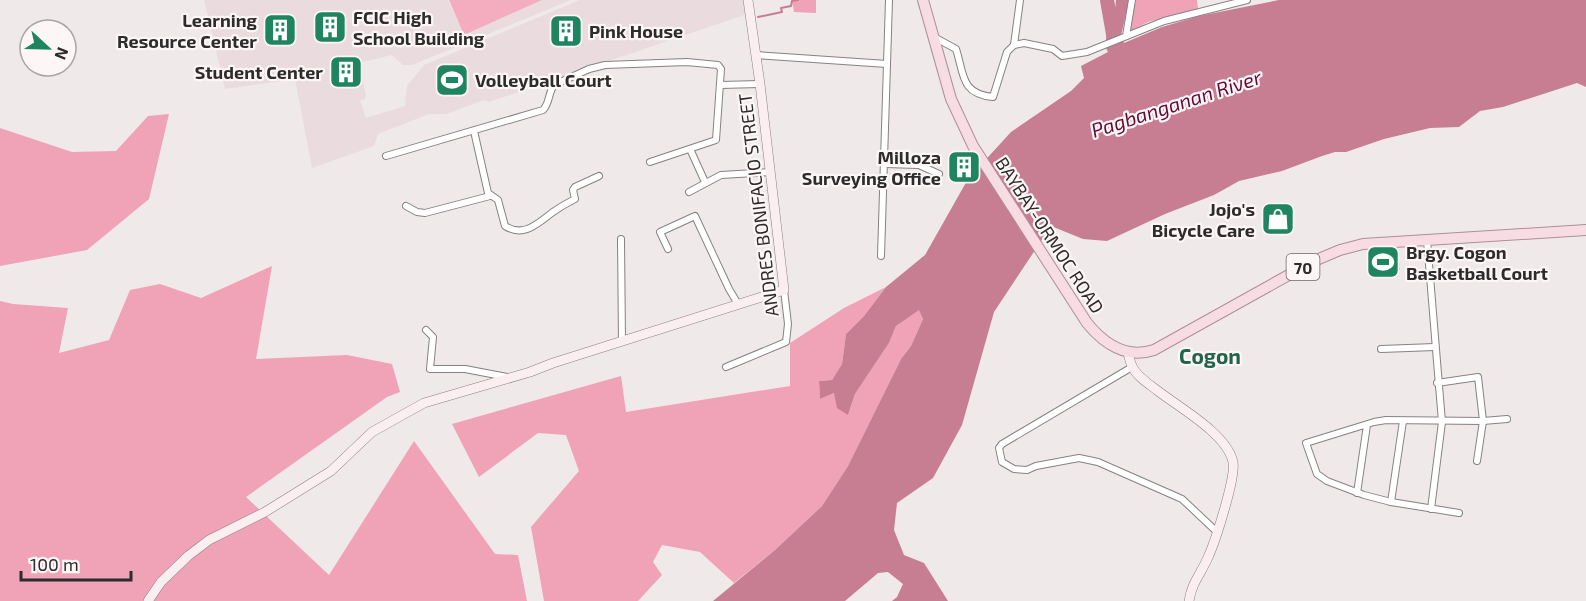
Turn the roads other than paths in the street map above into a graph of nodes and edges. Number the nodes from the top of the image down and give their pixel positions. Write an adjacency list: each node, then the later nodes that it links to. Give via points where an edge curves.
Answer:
1 (748, 0): 10 (street, ANDRES BONIFACIO STREET)
2 (889, 0): 11 (street)
3 (923, 0): 7 (main road, BAYBAY-ORMOC ROAD)
4 (1020, 0): 9 (street)
5 (1132, 0): 8 (street)
6 (1247, 0): 8 (street, via 1164,21)
7 (934, 36): 9 (street, via 956,49 962,80 981,96 993,97 1007,52); 37 (main road, BAYBAY-ORMOC ROAD, via 951,99 973,146 1096,335)
8 (1125, 37): 9 (street, via 1087,52 1062,56 1053,49 1024,43)
9 (1014, 45)
10 (756, 56): 11 (street); 12 (street, ANDRES BONIFACIO STREET)
11 (886, 64): 18 (street)
12 (760, 84): 13 (street); 19 (street, ANDRES BONIFACIO STREET)
13 (720, 85): 14 (street, via 721,69 716,63 601,65 554,85 543,110); 15 (street, via 717,140)
14 (474, 131): 16 (street); 24 (street)
15 (690, 148): 17 (street); 22 (street)
16 (386, 156)
17 (650, 162)
18 (885, 164): 20 (street, via 919,165); 30 (street)
19 (771, 172): 22 (street, via 721,175); 31 (street, ANDRES BONIFACIO STREET)
20 (939, 174)
21 (599, 176): 24 (street, via 575,187 575,199 527,230 506,227 498,200)
22 (705, 182): 23 (street)
23 (689, 192)
24 (490, 196): 25 (street, via 425,213)
25 (406, 206)
26 (1586, 231): 28 (main road, 70)
27 (621, 239): 34 (street)
28 (1427, 240): 35 (street); 37 (main road, 70, via 1340,249 1154,350)
29 (668, 249): 32 (street, via 660,232 695,216)
30 (881, 256)
31 (784, 290): 32 (street); 38 (street, ANDRES BONIFACIO STREET, via 786,342)
32 (738, 304): 34 (street)
33 (426, 330): 40 (street, via 433,337 430,369 465,369)
34 (622, 341): 40 (street)
35 (1435, 347): 36 (street); 41 (street)
36 (1381, 350)
37 (1128, 352): 39 (street)
38 (726, 367)
39 (1132, 367): 52 (street, via 1230,450 1233,480); 52 (street, via 1002,444 1002,462 1014,469 1027,470 1079,458 1098,462 1182,500)
40 (510, 377): 53 (street, via 424,403 372,432 331,471 265,512 209,540 161,582)
41 (1437, 383): 44 (street, via 1478,377); 45 (street)
42 (1507, 419): 44 (street)
43 (1403, 421): 45 (street); 46 (street); 49 (street)
44 (1483, 421): 45 (street); 47 (street)
45 (1442, 422): 50 (street)
46 (1367, 425): 48 (street); 48 (street, via 1306,443 1317,474)
47 (1477, 461)
48 (1357, 493): 49 (street)
49 (1391, 502): 50 (street)
50 (1431, 509): 51 (street)
51 (1459, 513)
52 (1216, 531): 54 (street, via 1209,556 1191,585)
53 (148, 601)
54 (1189, 601)

